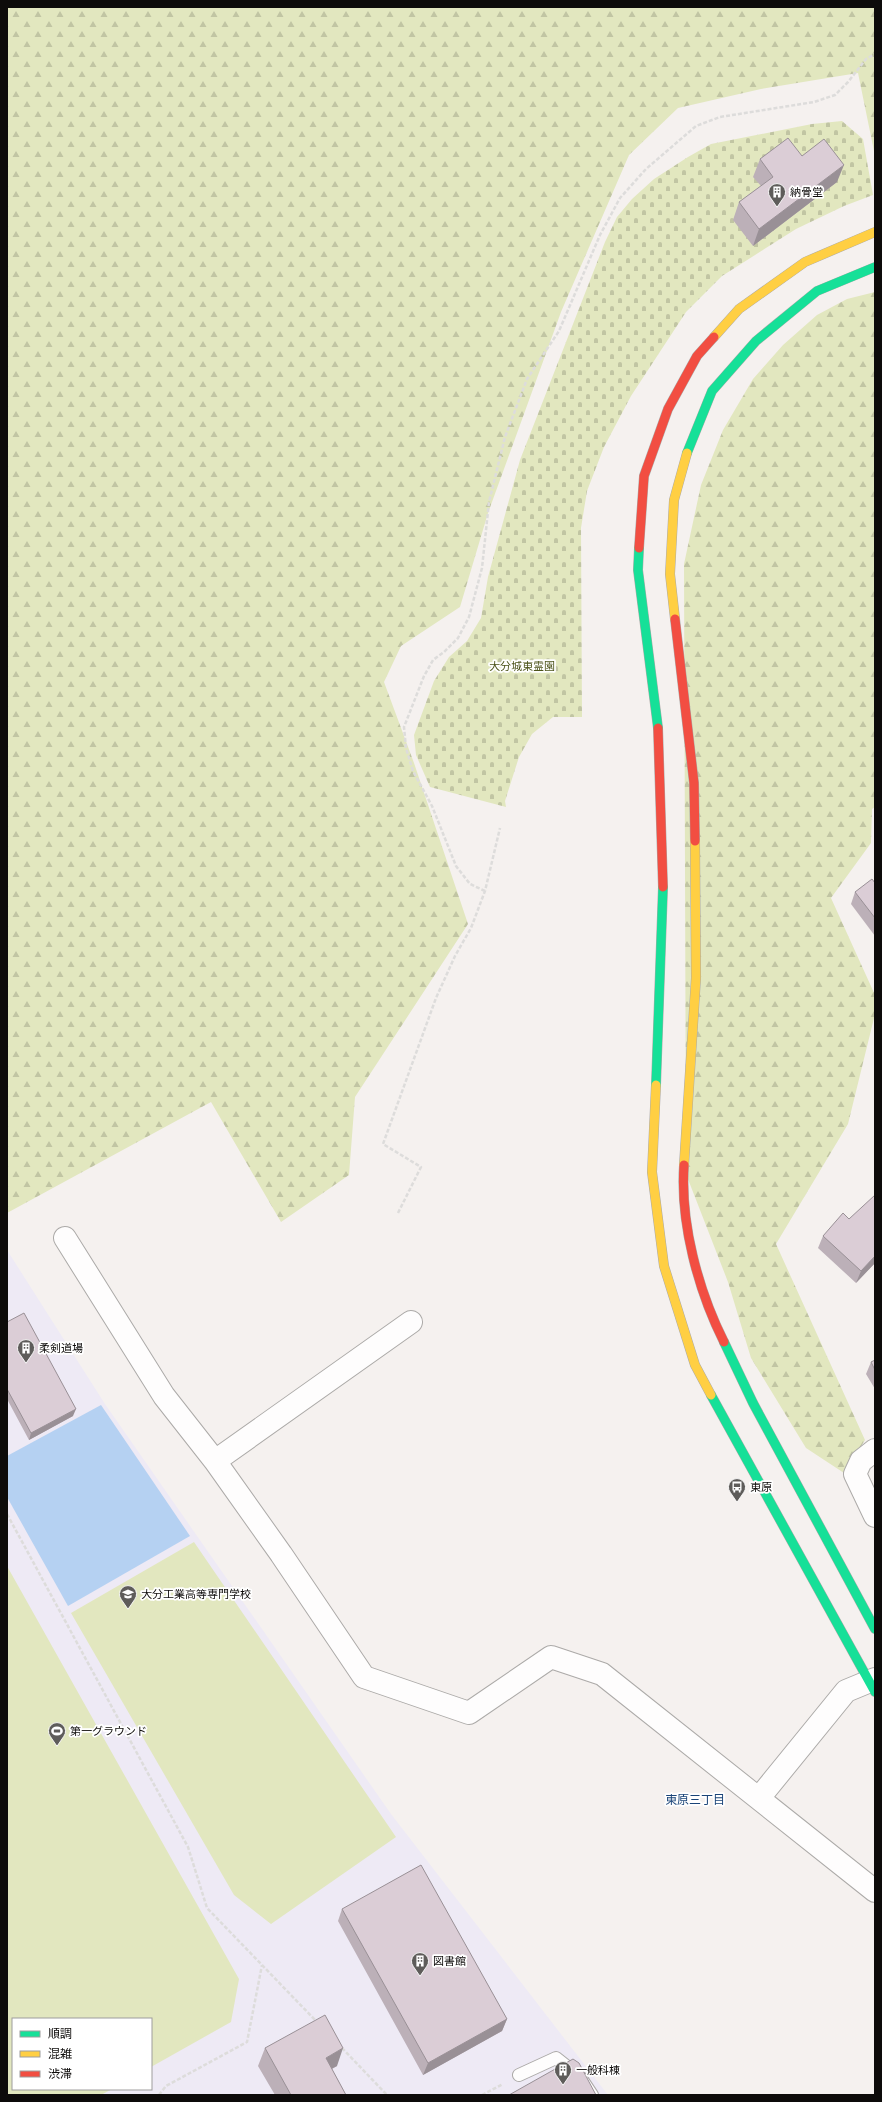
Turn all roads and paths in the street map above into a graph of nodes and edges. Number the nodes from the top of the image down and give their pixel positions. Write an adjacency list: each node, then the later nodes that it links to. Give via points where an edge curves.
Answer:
1 (875, 54): 5 (path, via 866,59 835,95 814,102 720,117 696,126 646,169 620,198 600,235 559,331 526,379 505,437 489,502 482,568 469,617 458,638 434,660 424,676 404,727 406,748 413,771 432,806 456,866 470,884)
2 (875, 232): 14 (street, via 805,262 739,309 696,356 668,409 644,476 638,570 659,742 664,907 652,1172 664,1266 695,1365)
3 (875, 267): 13 (street, via 817,290 756,341 712,392 689,448 674,500 670,574 694,783 696,978 682,1191 697,1277 719,1333 753,1403)
4 (500, 828): 5 (path)
5 (485, 891): 6 (path, via 471,928 436,998 383,1144 421,1167)
6 (398, 1213)
7 (65, 1238): 10 (street, via 164,1396)
8 (411, 1322): 10 (street)
9 (875, 1450): 12 (street, via 861,1461 855,1474)
10 (215, 1461): 15 (street, via 364,1677 469,1713 551,1657 602,1674)
11 (7, 1514): 17 (path, via 188,1847 207,1908)
12 (875, 1516)
13 (875, 1629)
14 (873, 1684): 15 (street, via 846,1691)
15 (759, 1798): 16 (street)
16 (875, 1891)
17 (262, 1965): 18 (path); 21 (path, via 247,2042 166,2086)
18 (322, 2027)
19 (338, 2044): 22 (path)
20 (519, 2075): 23 (lane, via 556,2058 580,2077)
21 (159, 2095)
22 (387, 2095)
23 (592, 2095)

